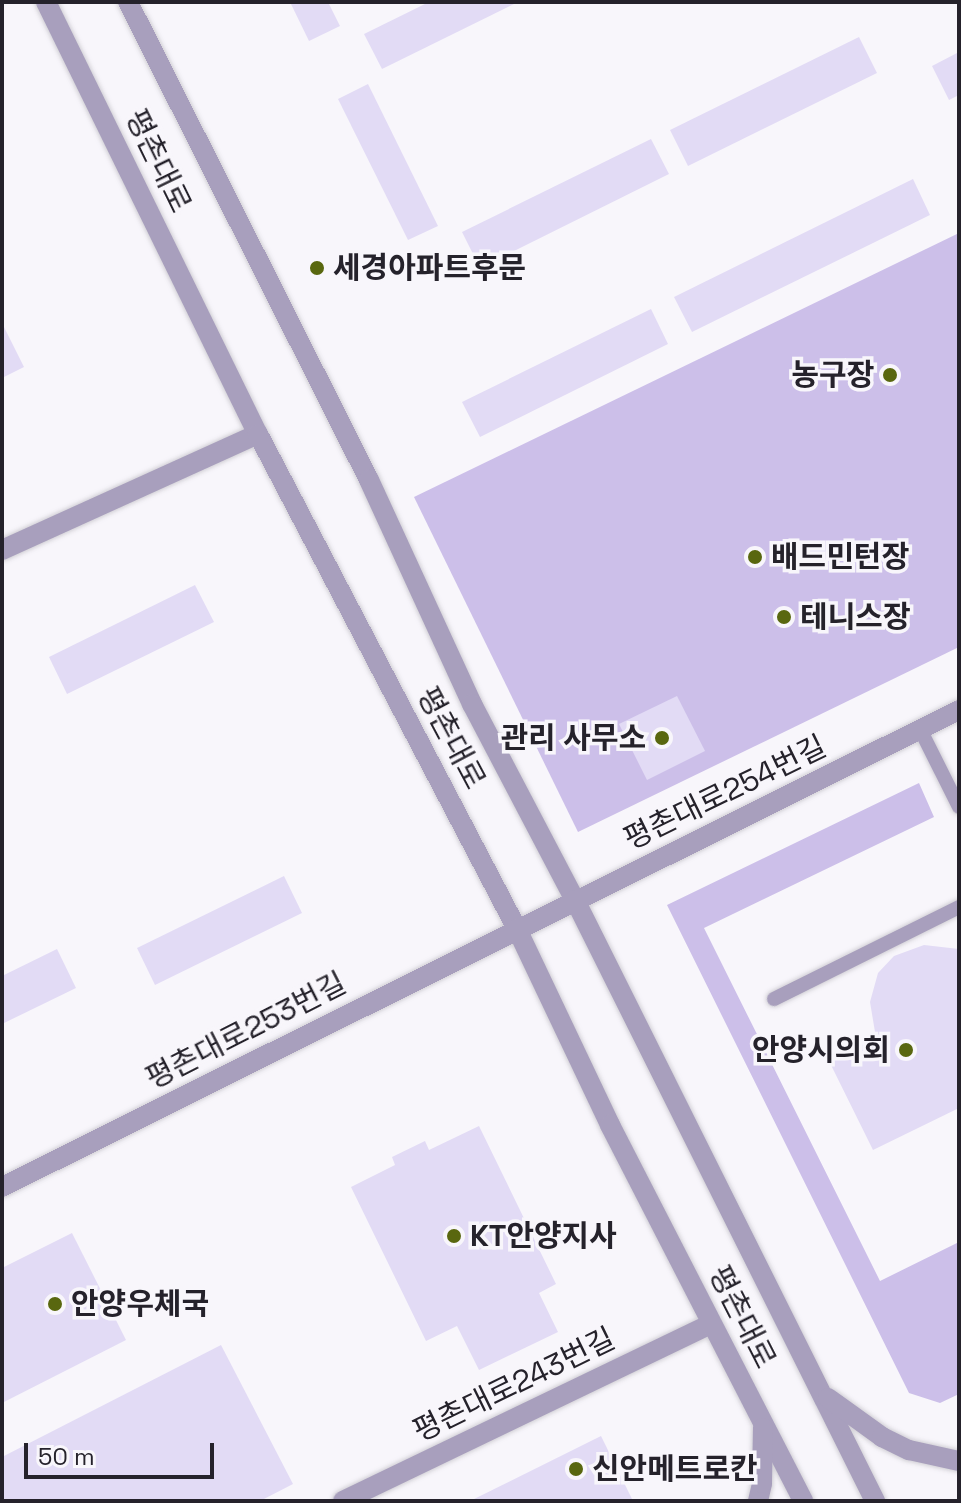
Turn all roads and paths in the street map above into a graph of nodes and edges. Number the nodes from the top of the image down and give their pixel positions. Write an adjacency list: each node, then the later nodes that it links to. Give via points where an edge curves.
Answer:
1 (46, 2): 3 (street, 평촌대로)
2 (128, 2): 8 (street, 평촌대로, via 369,480 472,704)
3 (258, 434): 4 (street); 10 (street, 평촌대로)
4 (2, 550)
5 (959, 710): 6 (street, 평촌대로254번길)
6 (920, 729): 7 (lane); 8 (street, 평촌대로254번길)
7 (959, 807)
8 (575, 900): 10 (street, 평촌대로254번길); 14 (street, 평촌대로)
9 (959, 907): 11 (lane)
10 (517, 929): 12 (street, 평촌대로253번길); 13 (street, 평촌대로)
11 (774, 999)
12 (2, 1187)
13 (711, 1324): 15 (street, 평촌대로); 17 (street, 평촌대로243번길)
14 (821, 1393): 16 (street, via 882,1437 909,1450); 20 (street, 평촌대로)
15 (763, 1424): 18 (street); 19 (street, 평촌대로)
16 (959, 1461)
17 (343, 1501)
18 (758, 1501)
19 (803, 1501)
20 (875, 1501)

